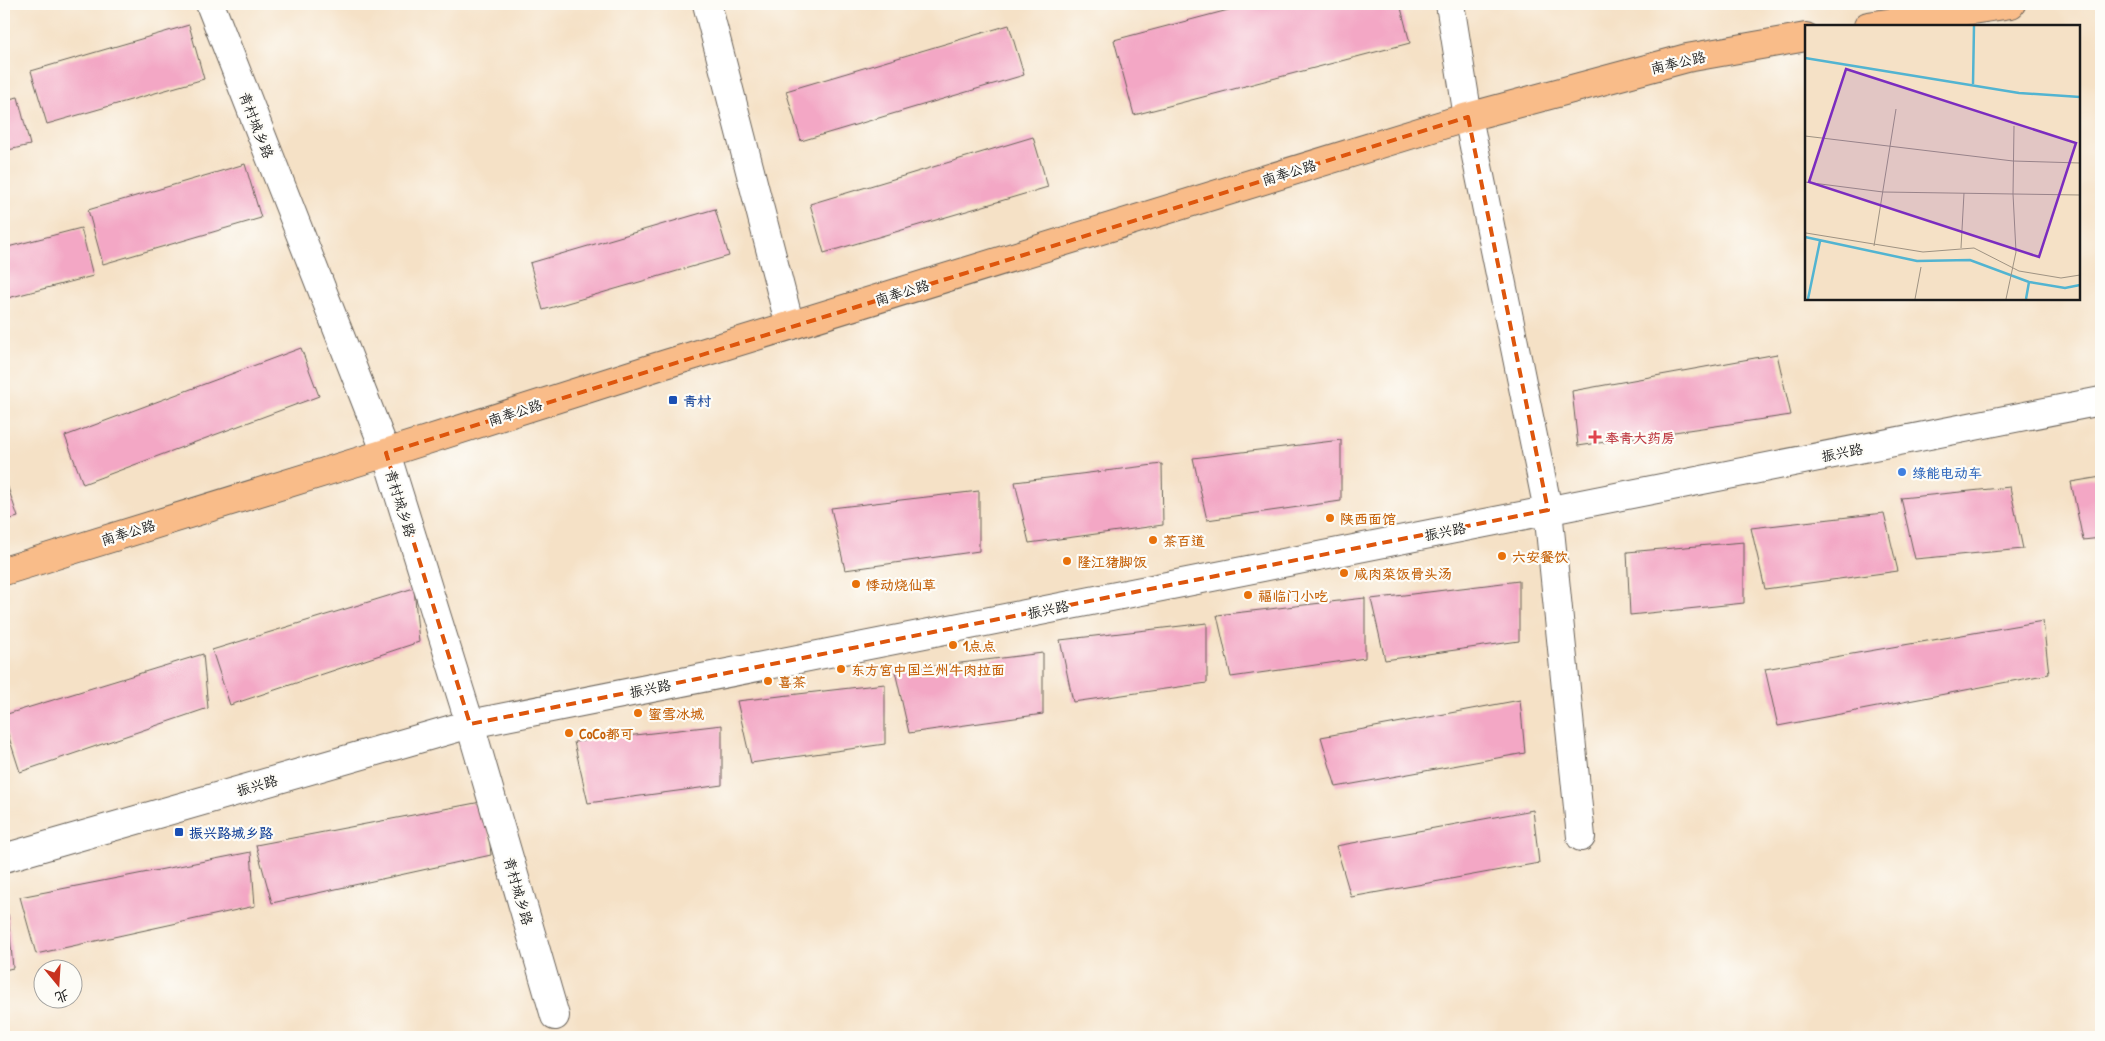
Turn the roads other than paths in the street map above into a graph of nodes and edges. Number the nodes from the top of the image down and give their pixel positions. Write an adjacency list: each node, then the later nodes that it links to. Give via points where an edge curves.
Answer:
1 (210, 4): 10 (street, 青村城乡路)
2 (709, 4): 8 (street)
3 (1450, 4): 7 (street)
4 (2011, 4): 5 (main road)
5 (1874, 25)
6 (1805, 37): 7 (main road, 南奉公路, via 1687,58)
7 (1468, 117): 8 (main road, 南奉公路); 11 (street)
8 (790, 326): 10 (main road, 南奉公路)
9 (2101, 401): 11 (street, 振兴路)
10 (386, 453): 12 (main road, 南奉公路); 13 (street, 青村城乡路)
11 (1548, 510): 13 (street, 振兴路); 14 (street)
12 (4, 571)
13 (470, 724): 15 (street, 振兴路); 16 (street, 青村城乡路)
14 (1582, 837)
15 (4, 858)
16 (555, 1016)

